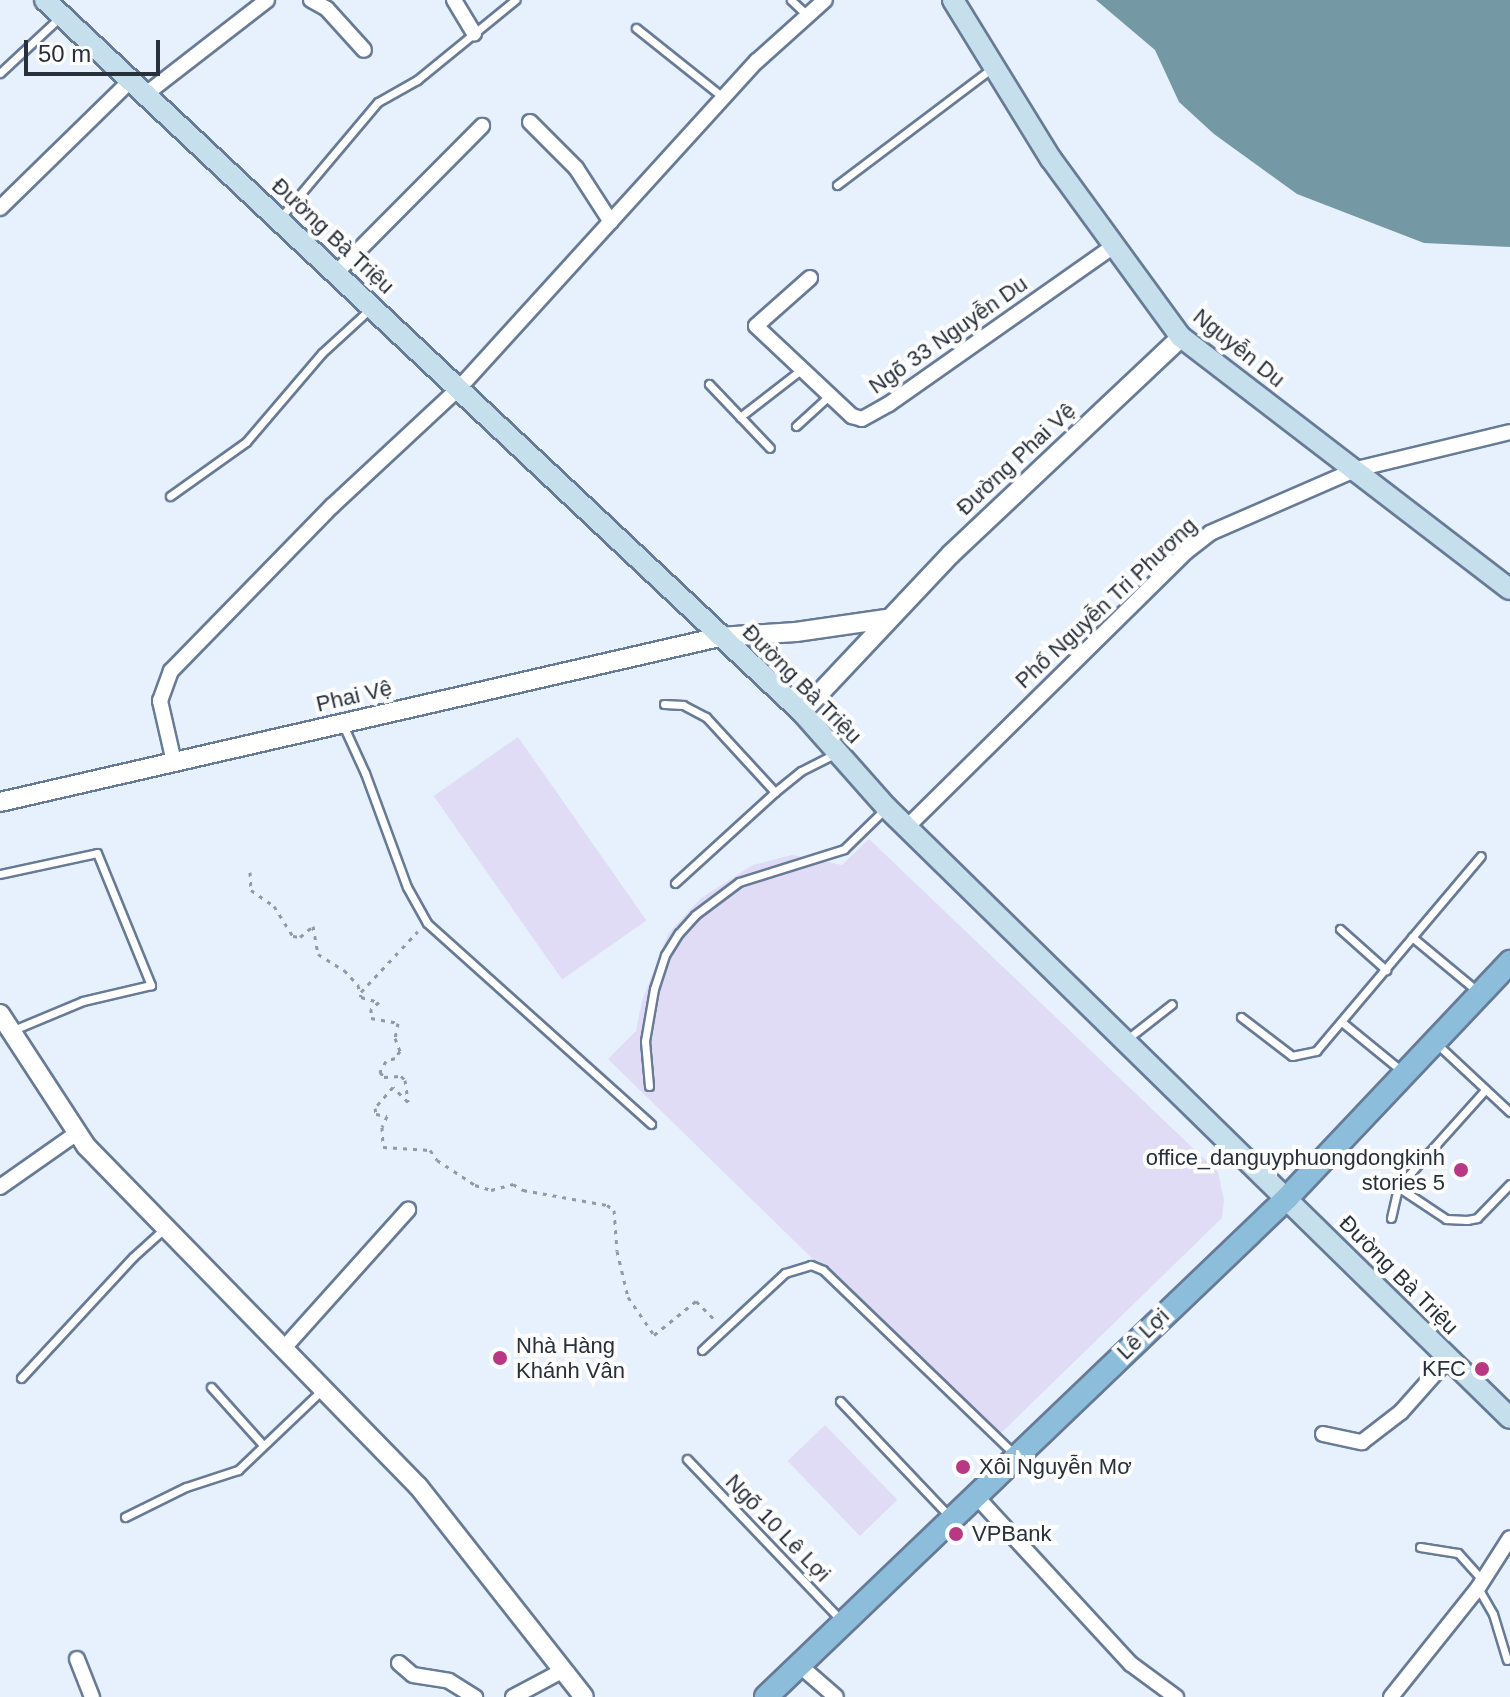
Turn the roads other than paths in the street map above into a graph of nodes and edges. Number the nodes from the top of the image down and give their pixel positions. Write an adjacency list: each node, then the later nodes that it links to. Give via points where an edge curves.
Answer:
1 (45, 0): 9 (main road, Đường Bà Triệu)
2 (267, 0): 16 (street)
3 (311, 0): 13 (street, via 327,9)
4 (454, 0): 12 (street)
5 (515, 0): 12 (lane)
6 (791, 0): 10 (lane)
7 (825, 0): 10 (street)
8 (953, 0): 14 (main road, Nguyễn Du)
9 (61, 15): 15 (lane); 16 (main road, Đường Bà Triệu)
10 (808, 16): 17 (street)
11 (636, 28): 17 (lane)
12 (474, 33): 22 (lane, via 417,80 378,102)
13 (364, 50)
14 (994, 67): 20 (lane); 24 (main road, Nguyễn Du)
15 (0, 73)
16 (138, 87): 21 (street); 22 (main road, Đường Bà Triệu)
17 (724, 98): 23 (street)
18 (530, 122): 23 (street, via 576,168)
19 (482, 126): 25 (street)
20 (837, 185)
21 (0, 208)
22 (280, 219): 25 (main road, Đường Bà Triệu)
23 (611, 222): 31 (street)
24 (1114, 246): 28 (main road, Nguyễn Du); 32 (street, Ngõ 33 Nguyễn Du, via 874,413 862,419 852,416)
25 (337, 272): 27 (main road, Đường Bà Triệu)
26 (810, 278): 29 (street, Ngõ 33 Nguyễn Du, via 756,326)
27 (374, 306): 31 (main road, Đường Bà Triệu); 38 (lane, via 322,353 246,442)
28 (1181, 337): 37 (main road, Nguyễn Du); 40 (street, Đường Phai Vệ)
29 (802, 369): 32 (street, Ngõ 33 Nguyễn Du); 33 (lane)
30 (709, 384): 33 (lane)
31 (460, 387): 41 (main road, Đường Bà Triệu); 46 (street, via 332,506 171,671 160,701)
32 (830, 395): 34 (lane)
33 (740, 417): 36 (lane)
34 (796, 426)
35 (1510, 432): 37 (street, Phố Nguyễn Tri Phương)
36 (770, 448)
37 (1357, 469): 39 (main road, Nguyễn Du); 50 (street, Phố Nguyễn Tri Phương, via 1227,524 1186,552)
38 (170, 496)
39 (1510, 589)
40 (886, 619): 41 (street); 43 (street, Đường Phai Vệ)
41 (719, 637): 43 (main road, Đường Bà Triệu); 44 (street, Phai Vệ)
42 (664, 704): 47 (lane, via 683,705 706,717)
43 (802, 712): 45 (main road, Đường Bà Triệu)
44 (342, 723): 46 (street, Phai Vệ); 70 (lane, via 407,887 427,923)
45 (838, 752): 47 (lane); 49 (main road, Đường Bà Triệu)
46 (174, 762): 48 (street, Phai Vệ)
47 (775, 792): 53 (lane)
48 (0, 802)
49 (886, 807): 50 (main road, Đường Bà Triệu); 67 (lane, via 844,849 739,882 679,933 654,989 645,1041)
50 (908, 826): 64 (main road, Đường Bà Triệu)
51 (1481, 856): 55 (lane)
52 (0, 874): 63 (lane, via 97,853 151,985 83,1001)
53 (675, 883)
54 (1340, 929): 57 (lane)
55 (1412, 937): 57 (lane); 58 (lane)
56 (1510, 962): 58 (main road, Lê Lợi)
57 (1386, 970): 62 (lane)
58 (1482, 995): 65 (main road, Lê Lợi)
59 (1172, 1004): 64 (lane)
60 (0, 1014): 63 (street)
61 (1241, 1017): 62 (lane, via 1292,1056 1301,1057 1316,1051)
62 (1343, 1023): 66 (lane)
63 (11, 1031): 71 (street)
64 (1126, 1040): 75 (main road, Đường Bà Triệu)
65 (1436, 1042): 66 (main road, Lê Lợi); 68 (lane)
66 (1405, 1074): 75 (main road, Lê Lợi)
67 (649, 1086)
68 (1485, 1090): 69 (lane); 74 (lane)
69 (1510, 1112)
70 (651, 1124)
71 (77, 1133): 73 (street); 78 (street)
72 (1510, 1184): 74 (lane, via 1477,1218 1467,1220 1446,1219)
73 (0, 1187)
74 (1398, 1187): 77 (lane)
75 (1287, 1198): 81 (main road, Đường Bà Triệu); 89 (main road, Lê Lợi)
76 (408, 1210): 79 (street)
77 (1391, 1218)
78 (164, 1229): 79 (street); 82 (lane)
79 (284, 1348): 84 (street)
80 (702, 1350): 89 (lane, via 785,1273 811,1265 823,1270)
81 (1449, 1358): 86 (main road, Đường Bà Triệu); 87 (street, via 1401,1412 1362,1442)
82 (21, 1378)
83 (211, 1387): 88 (lane)
84 (325, 1388): 88 (lane); 102 (street, via 418,1486)
85 (840, 1401): 93 (lane)
86 (1510, 1418)
87 (1323, 1434)
88 (263, 1445): 92 (lane, via 238,1470 186,1487)
89 (1015, 1455): 91 (main road, Lê Lợi)
90 (687, 1459): 97 (lane, Ngõ 10 Lê Lợi)
91 (974, 1494): 93 (main road, Lê Lợi); 109 (street, via 1131,1664)
92 (125, 1517)
93 (951, 1517): 97 (main road, Lê Lợi)
94 (1510, 1538): 96 (street)
95 (1420, 1547): 96 (lane, via 1458,1553)
96 (1481, 1584): 99 (lane); 110 (street)
97 (843, 1621): 101 (main road, Lê Lợi)
98 (77, 1659): 103 (street)
99 (1507, 1660)
100 (399, 1663): 104 (street, via 413,1675 449,1681)
101 (798, 1664): 107 (main road, Lê Lợi); 108 (street)
102 (562, 1671): 105 (street); 106 (street)
103 (92, 1697)
104 (475, 1697)
105 (513, 1697)
106 (584, 1697)
107 (766, 1697)
108 (836, 1697)
109 (1176, 1697)
110 (1391, 1697)

